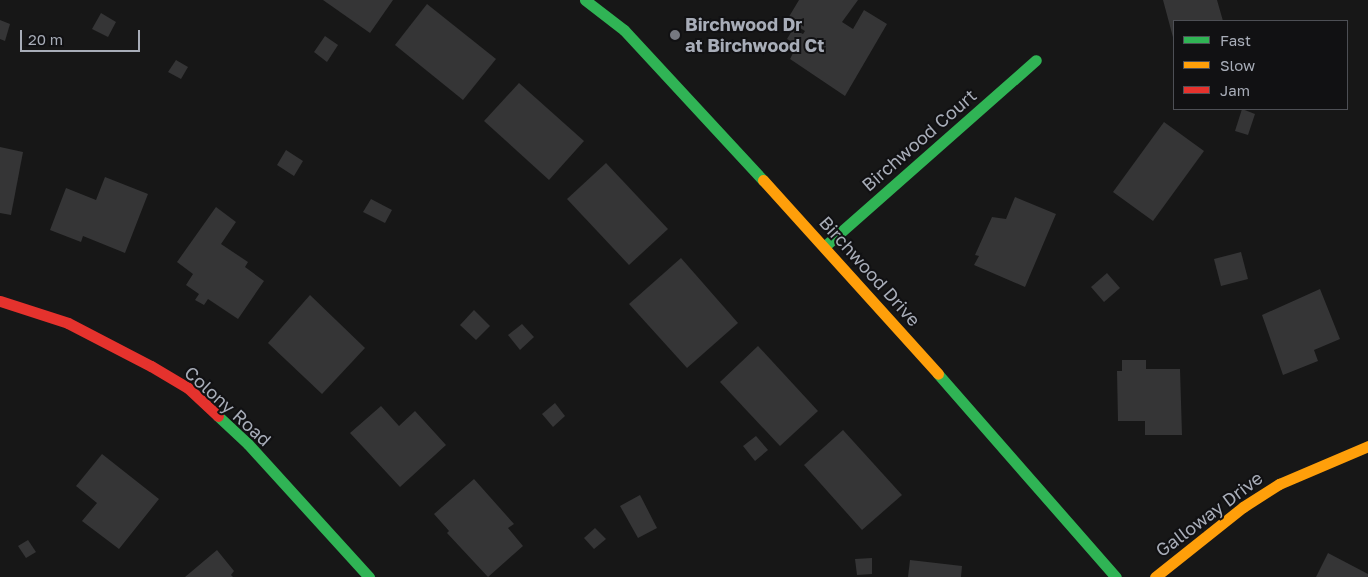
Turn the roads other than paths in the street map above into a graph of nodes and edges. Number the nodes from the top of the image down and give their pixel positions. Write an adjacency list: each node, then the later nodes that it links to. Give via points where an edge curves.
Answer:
1 (585, 0): 3 (street, Birchwood Drive, via 624,30)
2 (1036, 60): 3 (street, Birchwood Court)
3 (825, 246): 7 (street, Birchwood Drive)
4 (0, 301): 6 (street, Colony Road, via 68,323 188,388 248,444)
5 (1368, 446): 8 (street, Galloway Drive, via 1279,484 1198,540)
6 (369, 577)
7 (1116, 577)
8 (1155, 577)

